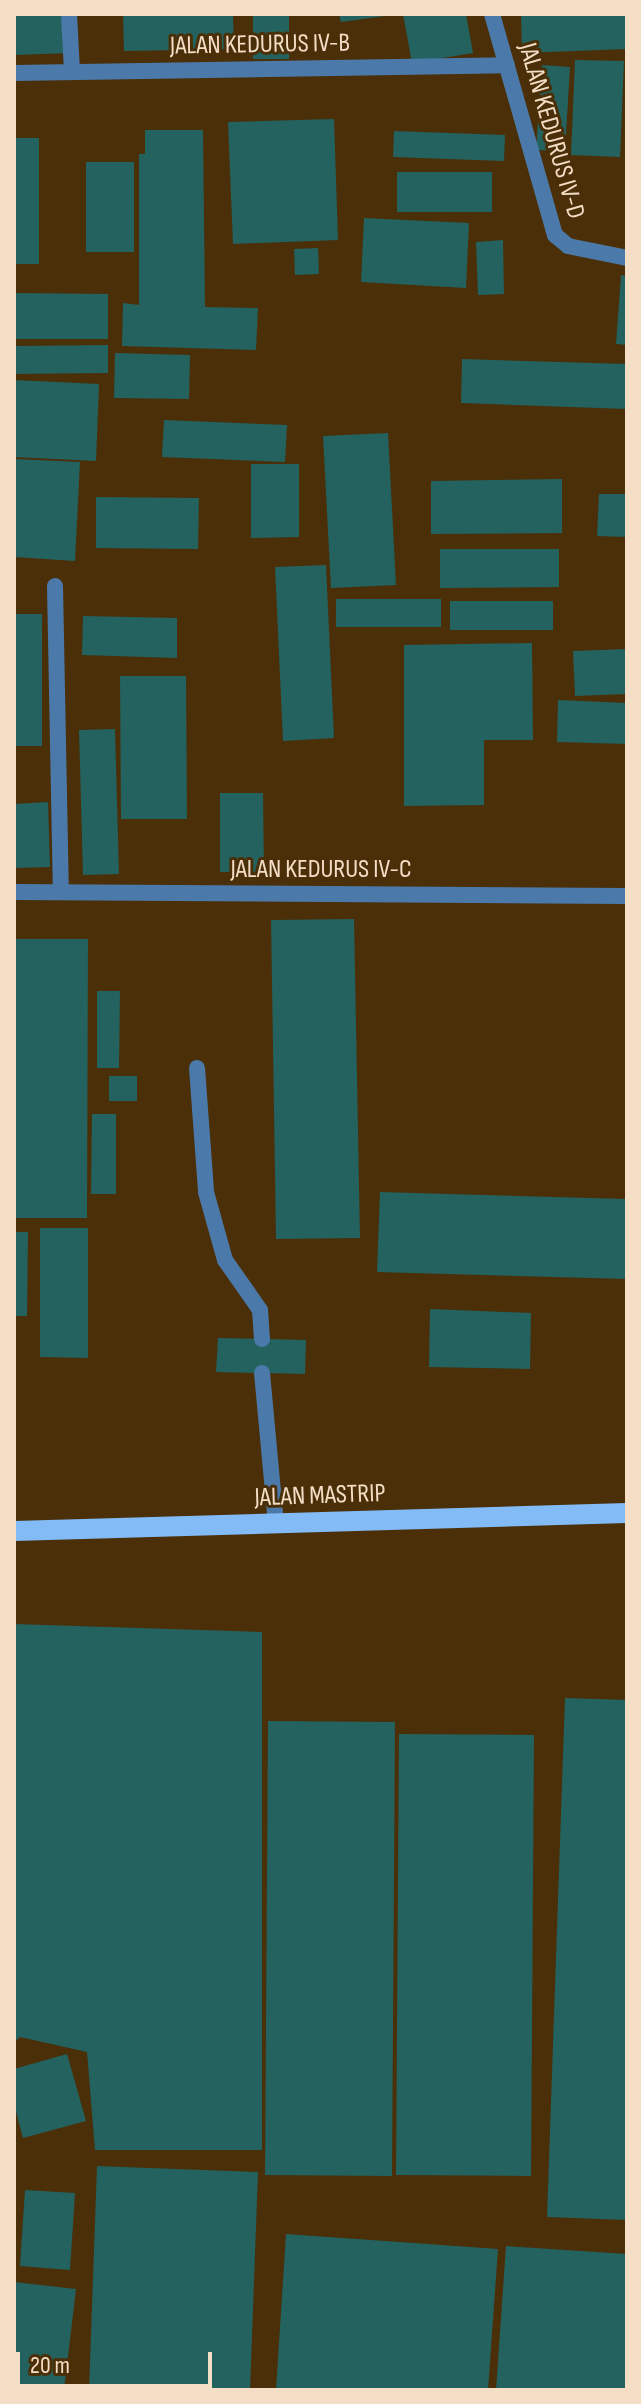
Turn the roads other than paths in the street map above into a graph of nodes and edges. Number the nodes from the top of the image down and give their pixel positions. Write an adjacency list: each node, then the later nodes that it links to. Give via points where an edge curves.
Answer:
1 (69, 14): 4 (street)
2 (492, 14): 3 (street, JALAN KEDURUS IV-D)
3 (507, 65): 4 (street, JALAN KEDURUS IV-B); 6 (street, JALAN KEDURUS IV-D, via 555,235 568,246)
4 (72, 72): 5 (street, JALAN KEDURUS IV-B)
5 (14, 73)
6 (627, 258)
7 (55, 586): 9 (street)
8 (14, 892): 9 (street, JALAN KEDURUS IV-C)
9 (61, 892): 10 (street, JALAN KEDURUS IV-C)
10 (627, 896)
11 (197, 1068): 12 (street, via 206,1192 225,1260 260,1310)
12 (262, 1339)
13 (262, 1373): 15 (street)
14 (627, 1513): 15 (main road, JALAN MASTRIP)
15 (276, 1523): 16 (main road, JALAN MASTRIP)
16 (14, 1531)

